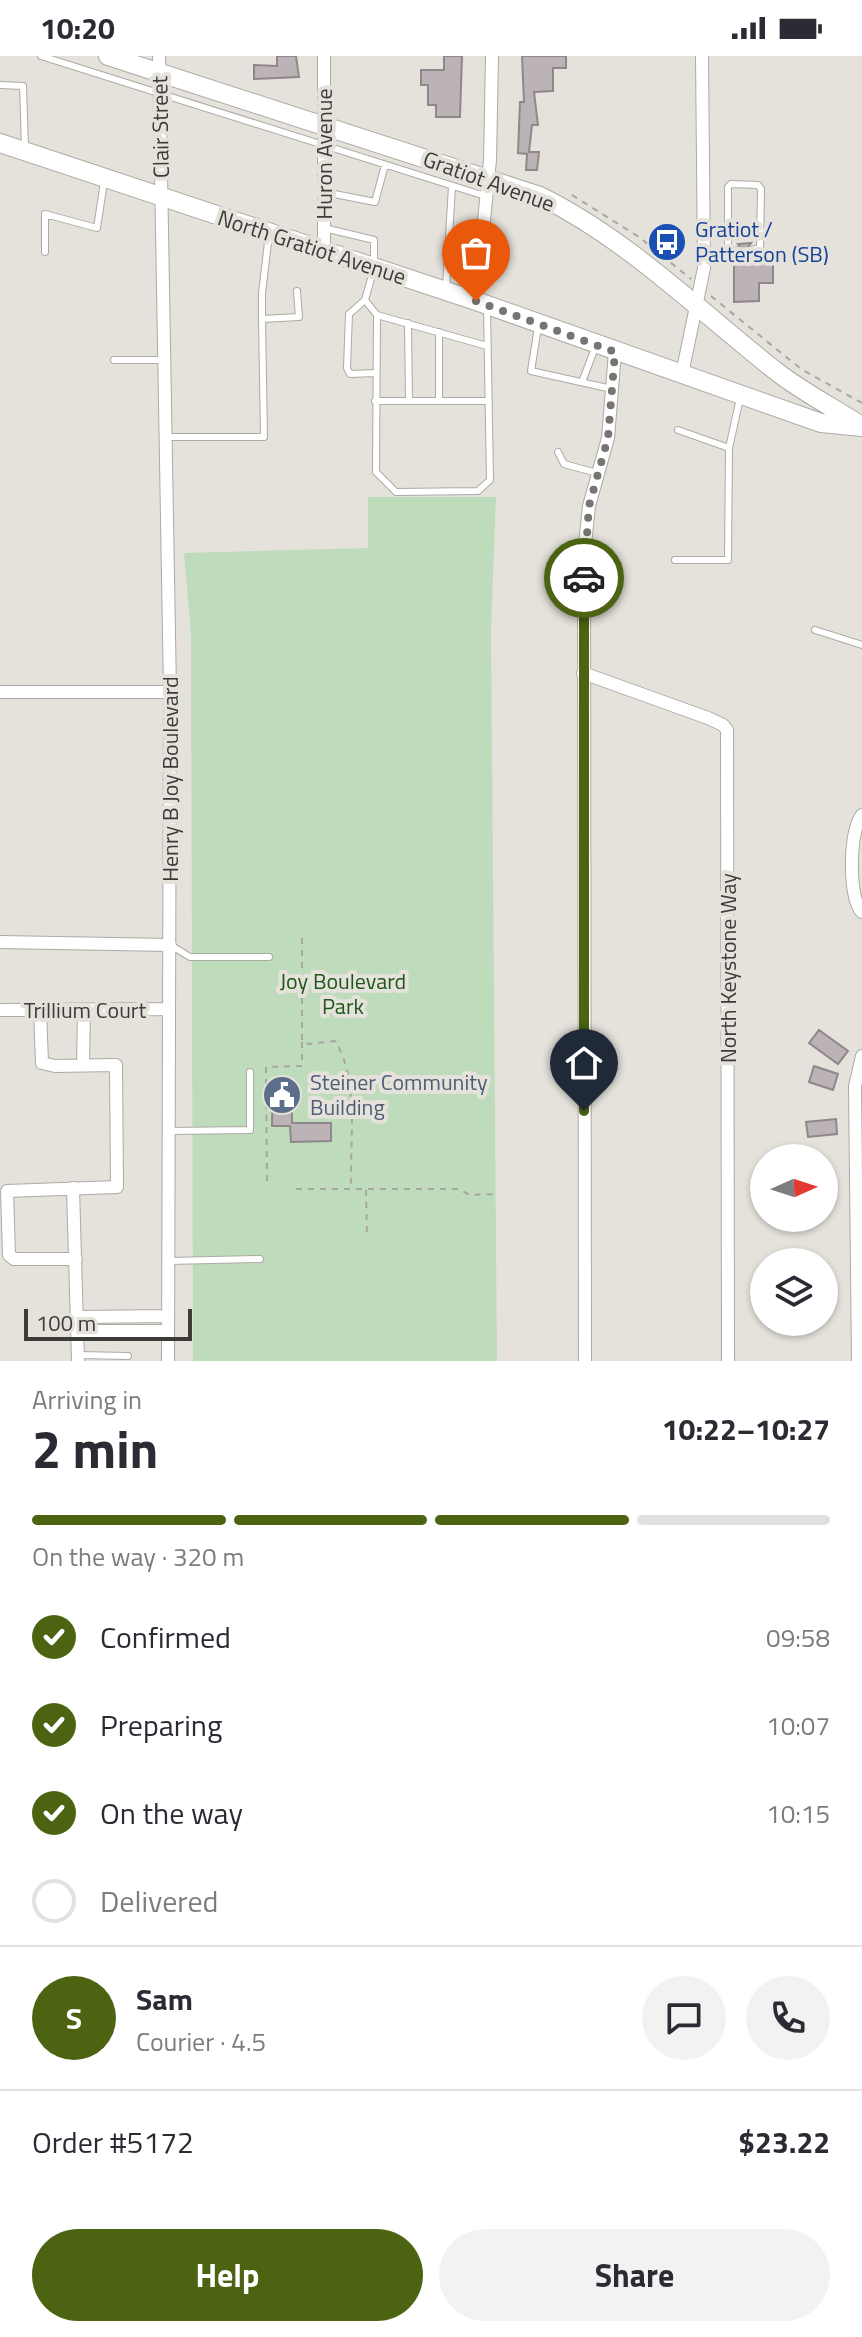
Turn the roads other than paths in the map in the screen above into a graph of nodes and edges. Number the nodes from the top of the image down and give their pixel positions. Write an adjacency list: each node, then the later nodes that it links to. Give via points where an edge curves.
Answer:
1 (41, 56): 8 (lane)
2 (108, 56): 6 (main road, Gratiot Avenue)
3 (324, 56): 9 (street, Huron Avenue)
4 (492, 56): 16 (street)
5 (702, 56): 26 (street)
6 (159, 64): 8 (street, Clair Street); 9 (main road, Gratiot Avenue)
7 (0, 85): 12 (lane, via 23,86)
8 (160, 94): 11 (lane); 18 (street, Clair Street)
9 (324, 126): 11 (street, Huron Avenue); 16 (main road, Gratiot Avenue)
10 (0, 143): 12 (main road, North Gratiot Avenue)
11 (324, 145): 13 (lane); 17 (street, Huron Avenue)
12 (31, 154): 14 (main road, North Gratiot Avenue)
13 (385, 165): 15 (lane); 17 (lane, via 375,202)
14 (104, 178): 18 (main road, North Gratiot Avenue); 23 (lane, via 97,228 45,214)
15 (452, 186): 16 (lane); 29 (lane)
16 (485, 187): 31 (street); 32 (main road, Gratiot Avenue, via 538,195 564,208 631,252)
17 (324, 192): 19 (street, Huron Avenue)
18 (162, 197): 20 (main road, North Gratiot Avenue); 42 (street, Henry B Joy Boulevard)
19 (324, 228): 24 (street, Huron Avenue); 27 (lane, via 374,240)
20 (269, 234): 24 (main road, North Gratiot Avenue); 34 (lane)
21 (738, 250): 25 (lane)
22 (751, 250): 25 (lane, via 760,248 761,189 731,184)
23 (45, 252)
24 (324, 252): 27 (main road, North Gratiot Avenue)
25 (728, 254): 26 (lane)
26 (704, 255): 32 (street)
27 (374, 268): 29 (main road, North Gratiot Avenue); 30 (lane)
28 (297, 291): 34 (lane, via 299,317)
29 (446, 291): 31 (main road, North Gratiot Avenue)
30 (365, 300): 33 (lane); 43 (lane, via 349,314 347,368 350,374)
31 (482, 303): 36 (main road, North Gratiot Avenue); 39 (lane)
32 (697, 306): 44 (street); 52 (main road, Gratiot Avenue, via 779,374)
33 (377, 315): 35 (lane); 43 (lane)
34 (262, 319): 54 (lane, via 264,437)
35 (408, 323): 37 (lane); 49 (lane)
36 (538, 323): 38 (main road, North Gratiot Avenue); 45 (lane, via 531,371)
37 (439, 332): 39 (lane); 50 (lane)
38 (596, 345): 40 (main road, North Gratiot Avenue); 45 (lane)
39 (487, 346): 51 (lane)
40 (615, 352): 44 (main road, North Gratiot Avenue); 46 (street)
41 (114, 360): 42 (lane)
42 (164, 360): 54 (street, Henry B Joy Boulevard)
43 (375, 373): 48 (lane)
44 (682, 374): 47 (main road, North Gratiot Avenue)
45 (582, 382): 46 (lane)
46 (612, 389): 57 (street)
47 (741, 395): 52 (main road, North Gratiot Avenue, via 821,423); 55 (lane)
48 (375, 401): 49 (lane); 51 (lane, via 376,472 396,492 478,491 490,480)
49 (409, 401): 50 (lane)
50 (439, 401): 51 (lane)
51 (489, 401)
52 (862, 427)
53 (678, 430): 55 (lane)
54 (165, 437): 63 (street, Henry B Joy Boulevard)
55 (729, 448): 58 (lane, via 728,560)
56 (558, 452): 57 (lane, via 564,464)
57 (599, 474): 61 (street, via 585,528)
58 (675, 560)
59 (815, 630): 60 (lane)
60 (862, 645)
61 (583, 673): 89 (street); 90 (street, North Keystone Way, via 708,718 727,730)
62 (0, 692): 63 (street)
63 (170, 692): 67 (street, Henry B Joy Boulevard)
64 (862, 815): 65 (street, via 853,838 854,900)
65 (862, 912)
66 (0, 942): 67 (street)
67 (170, 945): 68 (lane, via 190,957); 69 (street, Henry B Joy Boulevard)
68 (269, 957)
69 (169, 1009): 72 (street, Trillium Court); 76 (street, Henry B Joy Boulevard)
70 (0, 1010): 71 (street, Trillium Court)
71 (40, 1010): 72 (street, Trillium Court); 74 (street, via 42,1063)
72 (84, 1010): 74 (street)
73 (862, 1056): 91 (street, via 855,1086)
74 (83, 1065): 77 (street, via 116,1065 117,1187)
75 (250, 1072): 76 (lane, via 250,1130)
76 (169, 1131): 81 (street, Henry B Joy Boulevard)
77 (73, 1188): 78 (street); 79 (street)
78 (3, 1191): 79 (street, via 9,1255)
79 (76, 1259): 83 (street)
80 (260, 1259): 81 (lane)
81 (168, 1261): 82 (street, Henry B Joy Boulevard)
82 (168, 1316): 83 (street); 85 (street, Henry B Joy Boulevard)
83 (78, 1317): 84 (street)
84 (78, 1331): 85 (street); 87 (street)
85 (168, 1331): 88 (street, Henry B Joy Boulevard)
86 (128, 1356): 87 (lane)
87 (78, 1358)
88 (168, 1361)
89 (585, 1361)
90 (728, 1361)
91 (858, 1361)

